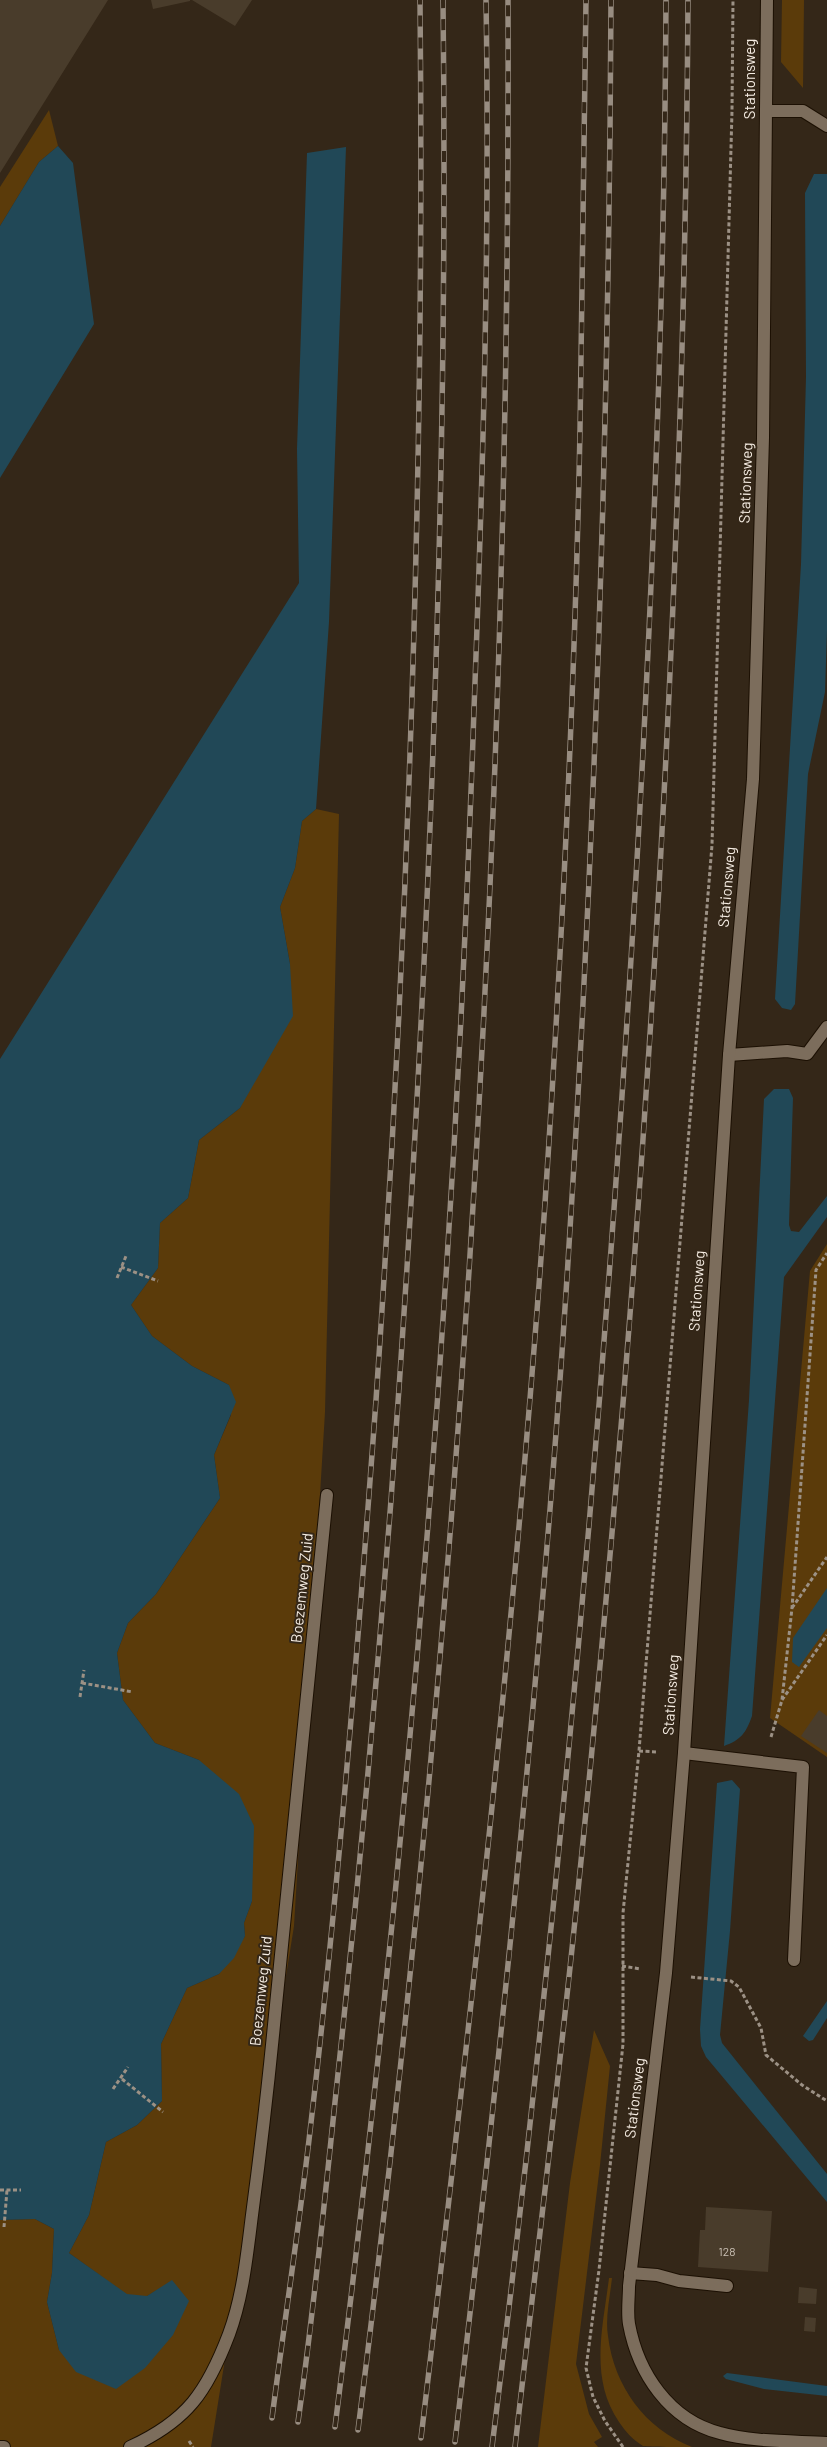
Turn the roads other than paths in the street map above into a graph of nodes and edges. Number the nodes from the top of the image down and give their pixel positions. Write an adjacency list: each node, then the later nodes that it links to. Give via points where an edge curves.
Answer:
1 (767, 0): 2 (street, Stationsweg)
2 (767, 111): 3 (street, via 804,111); 5 (street, Stationsweg, via 763,438 753,779)
3 (827, 126)
4 (827, 1027): 5 (street, via 807,1054 787,1051)
5 (729, 1055): 7 (street, Stationsweg)
6 (327, 1495): 14 (street, Boezemweg Zuid, via 263,2135 244,2279 229,2333 208,2380 176,2422)
7 (684, 1753): 8 (street, via 803,1767); 9 (street, Stationsweg, via 666,1973)
8 (794, 1960)
9 (630, 2273): 10 (street); 11 (street, Stationsweg, via 629,2322 636,2351 650,2383 670,2405 693,2422 720,2433)
10 (728, 2286)
11 (827, 2443)
12 (0, 2446): 13 (street)
13 (4, 2447)
14 (130, 2447)

